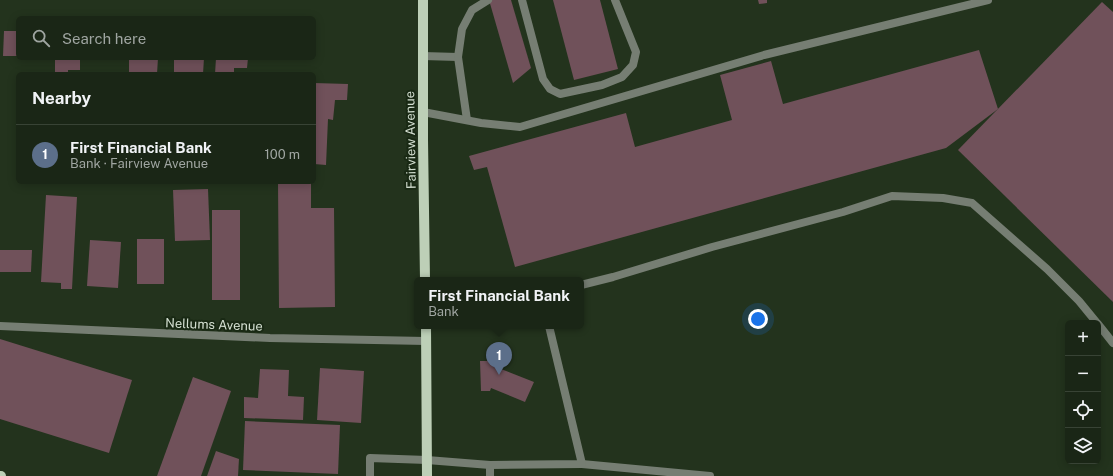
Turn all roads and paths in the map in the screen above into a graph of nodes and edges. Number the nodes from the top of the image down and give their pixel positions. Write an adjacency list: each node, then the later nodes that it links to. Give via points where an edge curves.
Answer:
1 (423, 0): 6 (main road, Fairview Avenue)
2 (488, 0): 7 (street, via 472,10 462,29)
3 (522, 0): 4 (street, via 543,79 550,89 560,94 602,85 622,77 633,65 636,52)
4 (615, 0)
5 (988, 0): 9 (street, via 764,55 520,127)
6 (423, 56): 7 (street); 8 (main road, Fairview Avenue)
7 (458, 57): 9 (street)
8 (423, 112): 9 (street); 10 (main road, Fairview Avenue)
9 (467, 120)
10 (425, 277)
11 (584, 284): 12 (street, via 892,196 943,198 972,203 1047,269)
12 (1095, 320)
13 (0, 326): 17 (street, Nellums Avenue, via 270,338)
14 (1101, 327): 18 (street)
15 (426, 329): 17 (main road)
16 (550, 329): 20 (street)
17 (426, 341): 19 (main road)
18 (1113, 343)
19 (427, 460): 21 (street); 23 (street, via 370,458); 24 (main road)
20 (582, 464): 21 (street); 22 (street)
21 (490, 465): 25 (street)
22 (686, 475): 26 (street)
23 (370, 476)
24 (427, 476)
25 (490, 476)
26 (710, 476)

